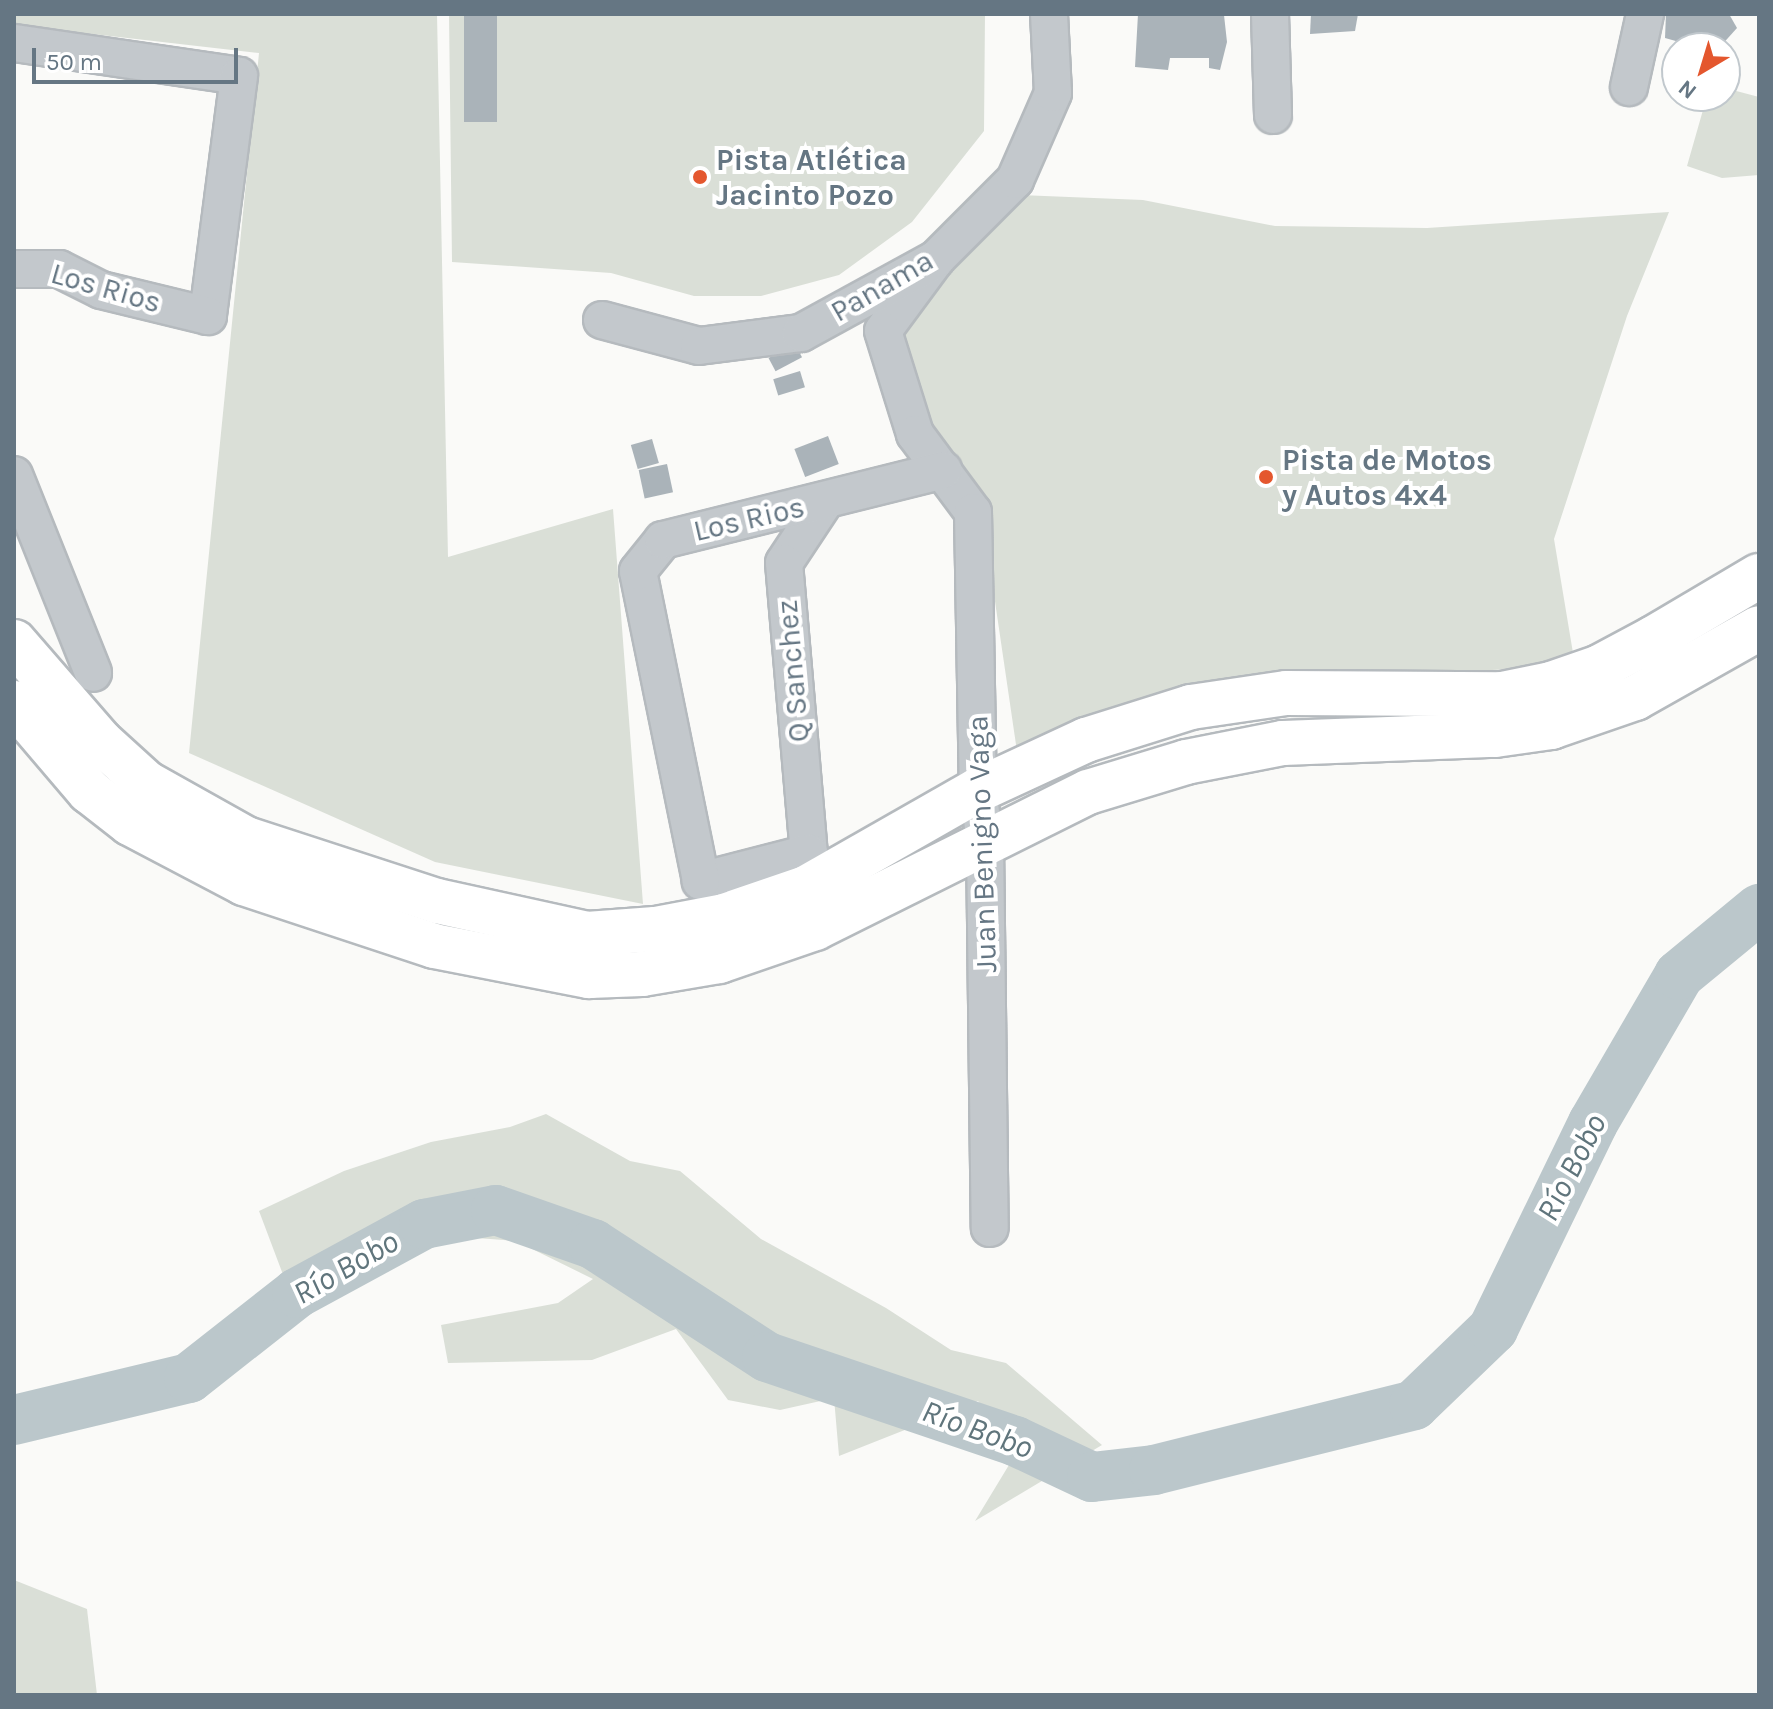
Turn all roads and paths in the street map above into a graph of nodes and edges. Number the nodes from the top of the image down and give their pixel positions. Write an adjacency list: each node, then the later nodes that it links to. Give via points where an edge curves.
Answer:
1 (1049, 14): 7 (street, Panama, via 1053,93 1015,180)
2 (1270, 14): 6 (street)
3 (1645, 14): 5 (street)
4 (14, 43): 8 (street, Los Rios, via 239,76 208,316 101,290 59,269)
5 (1629, 87)
6 (1273, 115)
7 (936, 259): 9 (street, Panama, via 801,333 699,346); 10 (street, via 883,331 915,434)
8 (14, 269)
9 (602, 320)
10 (943, 470): 12 (street, Los Rios); 18 (street, Juan Benigno Vaga, via 973,512)
11 (14, 475): 16 (street)
12 (825, 501): 20 (street, Q Sanchez, via 784,563 809,853); 20 (street, Los Rios, via 663,540 638,571)
13 (1759, 576): 18 (main road, via 1600,667 1551,684 1502,694 1286,693 1191,707 1086,740)
14 (1759, 628): 19 (main road, via 1635,698 1551,727 1495,735 1283,743 1186,762 1088,792)
15 (14, 642): 18 (main road, via 101,742 146,783 246,839 437,901 587,934 724,916 806,888)
16 (93, 673)
17 (14, 703): 19 (main road, via 89,791 130,823 244,883 434,946 589,976 642,974 719,961 815,928)
18 (978, 790): 19 (street, Juan Benigno Vaga)
19 (985, 842): 21 (street, Juan Benigno Vaga)
20 (701, 881)
21 (990, 1228)

